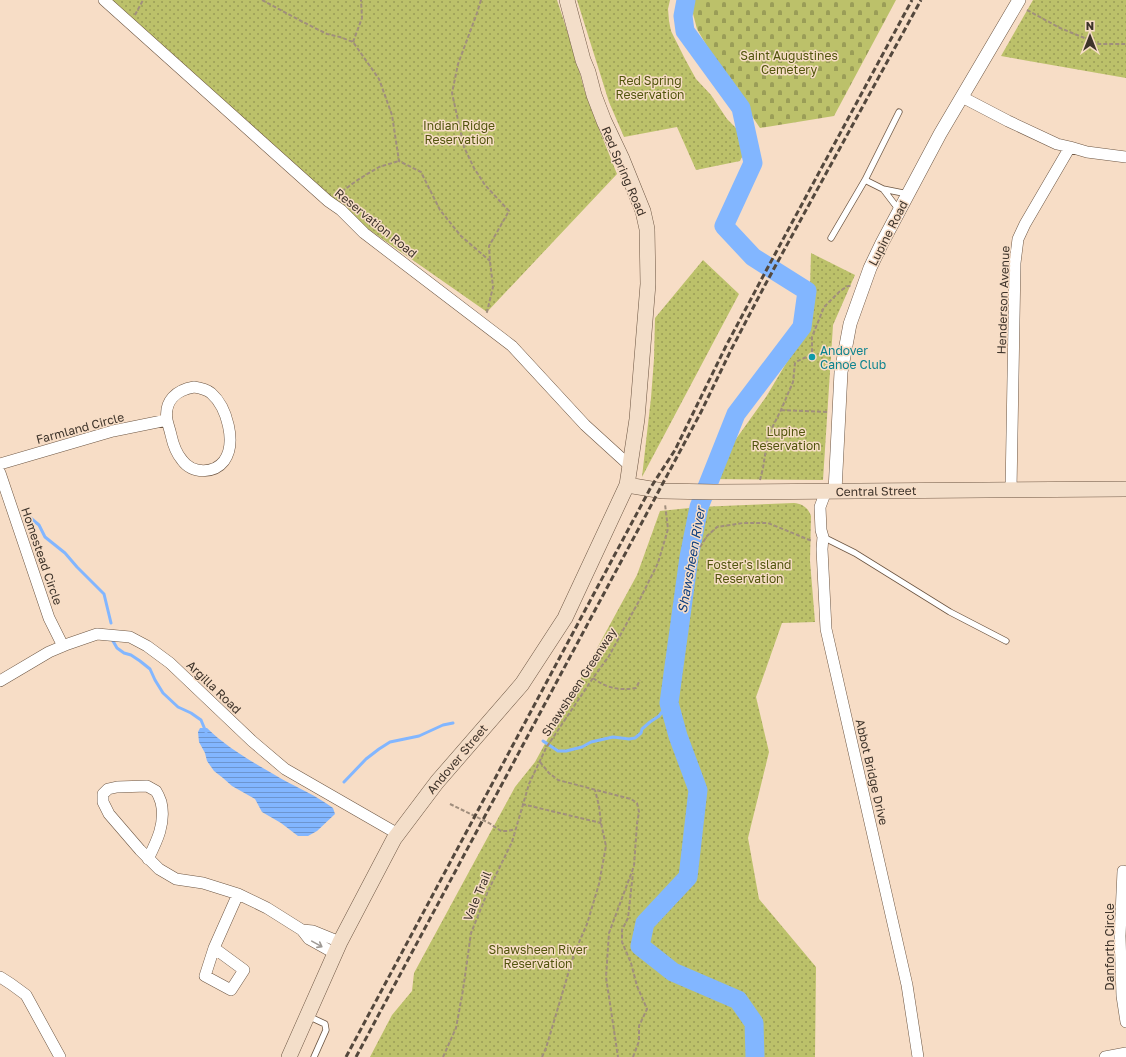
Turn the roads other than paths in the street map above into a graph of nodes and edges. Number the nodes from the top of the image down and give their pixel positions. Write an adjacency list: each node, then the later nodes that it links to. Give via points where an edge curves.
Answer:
1 (104, 0): 15 (street, Reservation Road, via 364,233 512,346 585,424)
2 (567, 0): 15 (main road, Red Spring Road, via 594,95 643,211 647,229 648,284 637,419)
3 (1014, 1): 4 (street, Lupine Road)
4 (962, 97): 6 (street, via 1057,144); 10 (street, Lupine Road)
5 (899, 112): 8 (lane)
6 (1070, 147): 7 (street); 19 (street, Henderson Avenue, via 1018,239 1015,263)
7 (1126, 157)
8 (865, 180): 9 (lane); 12 (lane)
9 (883, 189): 10 (lane); 11 (lane)
10 (908, 194): 11 (street, Lupine Road)
11 (899, 210): 20 (street, Lupine Road, via 870,268 850,324 841,372)
12 (831, 238)
13 (167, 420): 13 (street, via 176,448 188,467 197,471 214,469 227,457 230,444 229,428 222,407 211,392 194,387 177,393 167,408); 14 (street, Farmland Circle, via 114,430)
14 (0, 464)
15 (630, 466): 17 (main road, Andover Street)
16 (0, 473): 23 (street, Homestead Circle, via 49,618)
17 (627, 485): 20 (main road, Central Street, via 689,492); 25 (main road, Andover Street, via 561,625 522,684 437,782)
18 (1126, 489): 19 (main road, Central Street)
19 (1011, 490): 20 (main road, Central Street)
20 (830, 491): 21 (street, Abbot Bridge Drive, via 820,507)
21 (823, 541): 22 (lane, via 855,553 912,590); 38 (street, Abbot Bridge Drive, via 826,629 907,985)
22 (1006, 641)
23 (63, 646): 24 (street, Argilla Road); 25 (street, Argilla Road, via 97,634 130,637 147,646 170,662 285,769)
24 (0, 681)
25 (398, 834): 30 (main road, Andover Street)
26 (148, 859): 26 (street, via 160,831 162,817 161,802 156,790 147,786 108,789 103,794 103,802 109,814); 28 (street, via 176,879 203,883)
27 (1123, 871): 33 (street, Danforth Circle, via 1120,936 1122,996)
28 (238, 894): 29 (street); 30 (street, via 268,908 302,930 309,939)
29 (214, 948)
30 (338, 948): 32 (main road, Andover Street)
31 (0, 977): 35 (street, via 26,995)
32 (308, 1016): 36 (main road, Andover Street); 37 (lane, via 324,1024 326,1030)
33 (1126, 1022)
34 (1126, 1053): 39 (street)
35 (60, 1057)
36 (289, 1057)
37 (314, 1057)
38 (918, 1057)
39 (1105, 1057)

